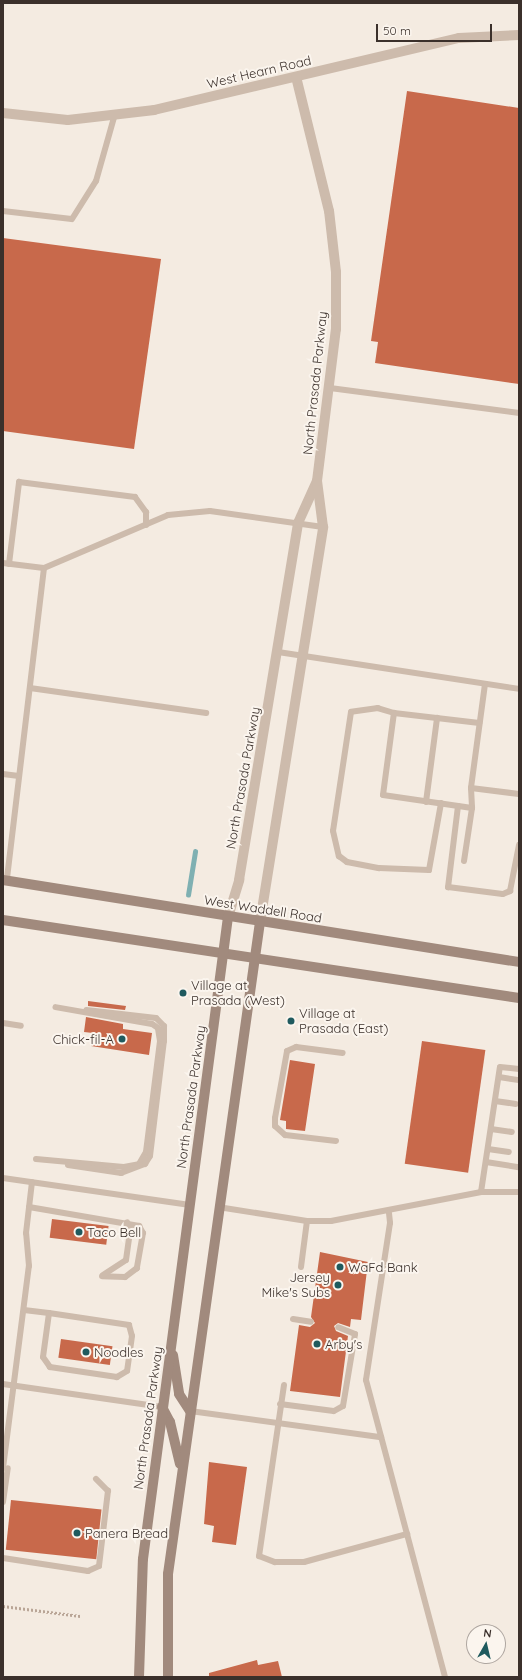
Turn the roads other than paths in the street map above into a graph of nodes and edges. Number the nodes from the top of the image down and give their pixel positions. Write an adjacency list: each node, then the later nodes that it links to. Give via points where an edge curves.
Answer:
1 (519, 35): 2 (street, West Hearn Road, via 459,38)
2 (296, 77): 4 (street, West Hearn Road, via 154,110); 6 (street, North Prasada Parkway, via 329,211 336,272 336,329)
3 (3, 113): 4 (street, West Hearn Road, via 68,120)
4 (115, 114): 5 (lane, via 96,181 72,219)
5 (3, 211)
6 (330, 388): 7 (lane); 8 (street, North Prasada Parkway)
7 (519, 413)
8 (317, 481): 9 (street, North Prasada Parkway); 11 (street, North Prasada Parkway)
9 (298, 523): 10 (lane, via 210,511 168,515); 11 (lane); 14 (street, North Prasada Parkway)
10 (146, 524): 12 (lane, via 146,512 135,498 19,482); 13 (lane)
11 (323, 527): 15 (street, North Prasada Parkway)
12 (6, 563): 13 (lane)
13 (44, 568): 17 (lane)
14 (278, 652): 15 (lane); 34 (street, North Prasada Parkway, via 239,880)
15 (303, 657): 16 (lane); 36 (street, North Prasada Parkway)
16 (485, 684): 18 (lane); 22 (lane)
17 (30, 688): 20 (lane); 24 (lane)
18 (519, 689)
19 (394, 712): 21 (lane); 27 (lane, via 383,795); 28 (lane, via 378,708 351,712 333,832 339,856 347,862 380,868 429,870)
20 (206, 713)
21 (437, 718): 22 (lane); 27 (lane)
22 (479, 723): 25 (lane)
23 (3, 774): 24 (lane)
24 (19, 776): 33 (lane)
25 (471, 788): 26 (lane); 30 (lane)
26 (519, 794)
27 (426, 802): 28 (lane)
28 (441, 804): 29 (lane)
29 (458, 806): 30 (lane); 31 (lane, via 448,887 503,894 510,891)
30 (472, 808): 32 (lane)
31 (519, 845)
32 (464, 861)
33 (5, 880): 34 (street, West Waddell Road)
34 (228, 917): 36 (street, West Waddell Road); 37 (street, North Prasada Parkway)
35 (3, 920): 37 (street)
36 (260, 922): 38 (street, North Prasada Parkway); 39 (street, West Waddell Road)
37 (223, 953): 38 (street); 62 (street, North Prasada Parkway)
38 (255, 958): 40 (street); 63 (street, North Prasada Parkway)
39 (519, 962)
40 (519, 998)
41 (55, 1008): 55 (lane, via 152,1024 158,1028 160,1041 144,1160 124,1168)
42 (3, 1023): 43 (lane)
43 (21, 1026)
44 (343, 1053): 52 (lane, via 296,1047 286,1051 275,1121 277,1129 285,1135)
45 (519, 1070): 46 (lane, via 500,1067)
46 (499, 1077): 47 (lane); 48 (lane)
47 (519, 1080)
48 (495, 1101): 49 (lane); 50 (lane)
49 (516, 1104)
50 (491, 1129): 51 (lane); 53 (lane)
51 (512, 1132)
52 (336, 1141)
53 (488, 1149): 54 (lane); 56 (lane)
54 (509, 1152)
55 (36, 1160)
56 (486, 1162): 57 (lane); 60 (lane)
57 (519, 1167)
58 (3, 1178): 59 (lane)
59 (32, 1182): 62 (lane); 64 (lane)
60 (481, 1192): 61 (lane); 65 (lane)
61 (519, 1192)
62 (190, 1205): 74 (street, North Prasada Parkway)
63 (218, 1207): 66 (lane); 80 (street, North Prasada Parkway)
64 (29, 1208): 67 (lane); 69 (lane)
65 (389, 1213): 66 (lane); 82 (lane, via 390,1223 366,1380)
66 (307, 1221): 68 (lane)
67 (127, 1222): 67 (lane, via 143,1233 140,1264 125,1277 102,1276 126,1260 130,1231)
68 (301, 1267)
69 (24, 1310): 70 (lane); 77 (lane)
70 (49, 1313): 70 (lane, via 129,1325 132,1336 127,1371 117,1377 50,1367 43,1357)
71 (293, 1319): 72 (lane)
72 (311, 1322)
73 (338, 1327): 78 (lane, via 355,1334 343,1406 334,1411)
74 (171, 1343): 79 (street, North Prasada Parkway); 80 (street, via 179,1394)
75 (3, 1384): 77 (lane)
76 (284, 1385): 78 (lane)
77 (16, 1386): 79 (lane); 83 (lane)
78 (280, 1404): 81 (lane)
79 (162, 1407): 84 (street, via 172,1426); 89 (street, North Prasada Parkway, via 143,1559)
80 (190, 1411): 81 (lane); 84 (street, North Prasada Parkway)
81 (277, 1424): 82 (lane); 87 (lane, via 260,1556 275,1562 304,1562)
82 (381, 1437): 87 (lane)
83 (5, 1468): 86 (lane)
84 (182, 1471): 90 (street, North Prasada Parkway, via 168,1574)
85 (96, 1479): 88 (lane, via 108,1491 99,1566 88,1571)
86 (3, 1502)
87 (407, 1534): 91 (lane)
88 (3, 1558)
89 (139, 1677)
90 (168, 1677)
91 (445, 1677)

